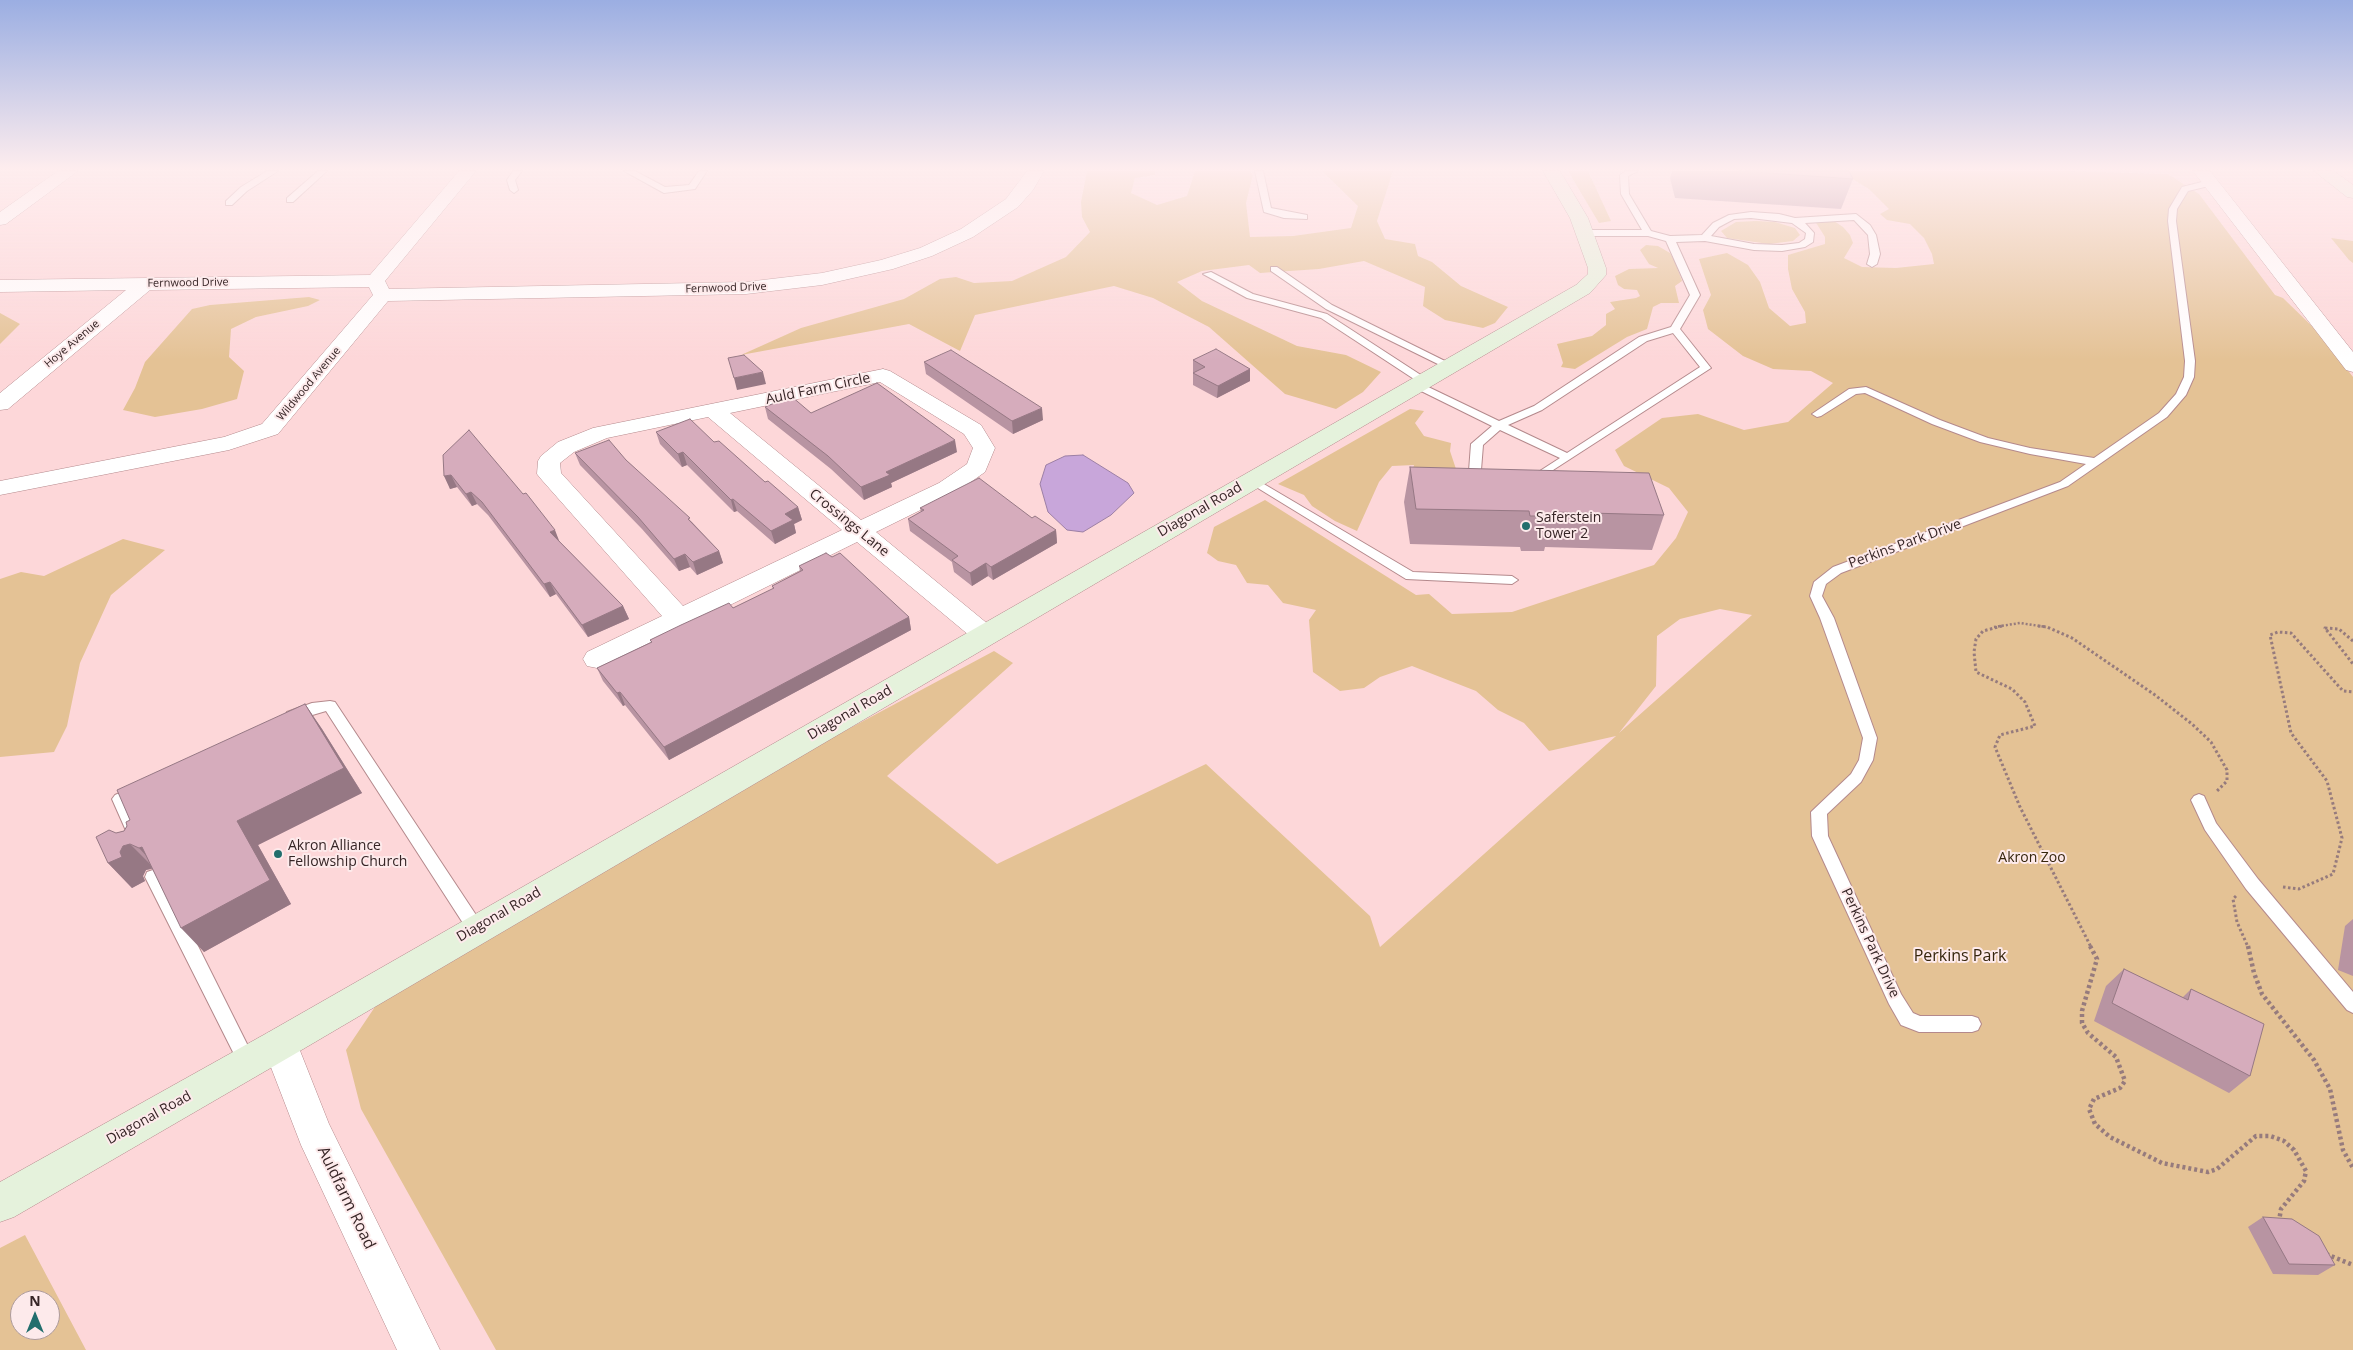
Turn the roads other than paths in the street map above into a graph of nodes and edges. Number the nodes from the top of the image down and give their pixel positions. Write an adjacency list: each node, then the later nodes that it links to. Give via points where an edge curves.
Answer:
1 (420, 234): 17 (street, Wildwood Avenue)
2 (965, 234): 17 (street, Fernwood Drive, via 926,252 886,265 822,279 746,288)
3 (1585, 234): 19 (street, Diagonal Road, via 1597,268 1592,282)
4 (1652, 234): 11 (lane)
5 (1708, 234): 10 (lane)
6 (1810, 234): 10 (lane, via 1810,240 1802,245 1782,248 1754,248)
7 (1871, 234): 12 (lane)
8 (2174, 234): 27 (lane, Perkins Park Drive, via 2190,361 2187,386 2163,414)
9 (2250, 234): 20 (street)
10 (1705, 238): 11 (lane)
11 (1670, 239): 18 (lane, via 1696,295)
12 (1872, 264)
13 (1274, 270): 19 (lane, via 1329,307)
14 (1208, 274): 21 (lane, via 1250,296 1324,316)
15 (145, 284): 16 (street, Fernwood Drive); 17 (street, Fernwood Drive); 22 (street, Hoye Avenue)
16 (0, 286)
17 (379, 288): 31 (street, Wildwood Avenue, via 270,429 230,443)
18 (1675, 329): 25 (lane, via 1643,339 1538,408); 26 (lane, via 1706,368)
19 (1450, 366): 21 (street, Diagonal Road)
20 (2353, 366)
21 (1421, 383): 25 (lane); 28 (street, Diagonal Road)
22 (0, 404)
23 (714, 411): 32 (street, Crossings Lane); 32 (street, Auld Farm Circle, via 883,374 973,430 984,448 977,467 947,488); 34 (street, Auld Farm Circle, via 601,433 566,447 549,461 548,474)
24 (1817, 414): 27 (lane, via 1853,391 1866,390 1984,440)
25 (1498, 425): 26 (lane); 30 (lane, via 1477,444 1476,472)
26 (1567, 457): 29 (lane, via 1530,482)
27 (2098, 462): 44 (lane, Perkins Park Drive, via 2038,496 1837,570 1820,582 1816,596 1870,738 1866,760 1856,778 1819,812 1820,836 1895,999 1908,1019 1919,1024)
28 (1252, 480): 33 (lane, via 1410,576); 35 (street, Diagonal Road)
29 (1522, 482)
30 (1498, 484)
31 (0, 488)
32 (859, 531): 34 (street, Auld Farm Circle); 35 (street, Crossings Lane)
33 (1512, 580)
34 (679, 618): 36 (street, Auld Farm Circle)
35 (984, 635): 42 (street, Diagonal Road)
36 (596, 659)
37 (277, 724): 42 (lane, via 303,711 330,706)
38 (155, 782): 40 (lane, via 120,799)
39 (2199, 800): 43 (lane, via 2210,826 2252,884)
40 (140, 850)
41 (153, 877): 46 (lane)
42 (476, 929): 45 (street, Diagonal Road)
43 (2353, 1005)
44 (1972, 1024)
45 (280, 1044): 46 (street, Diagonal Road); 48 (street, Auldfarm Road, via 314,1132)
46 (247, 1062): 47 (street, Diagonal Road)
47 (0, 1203)
48 (419, 1350)

